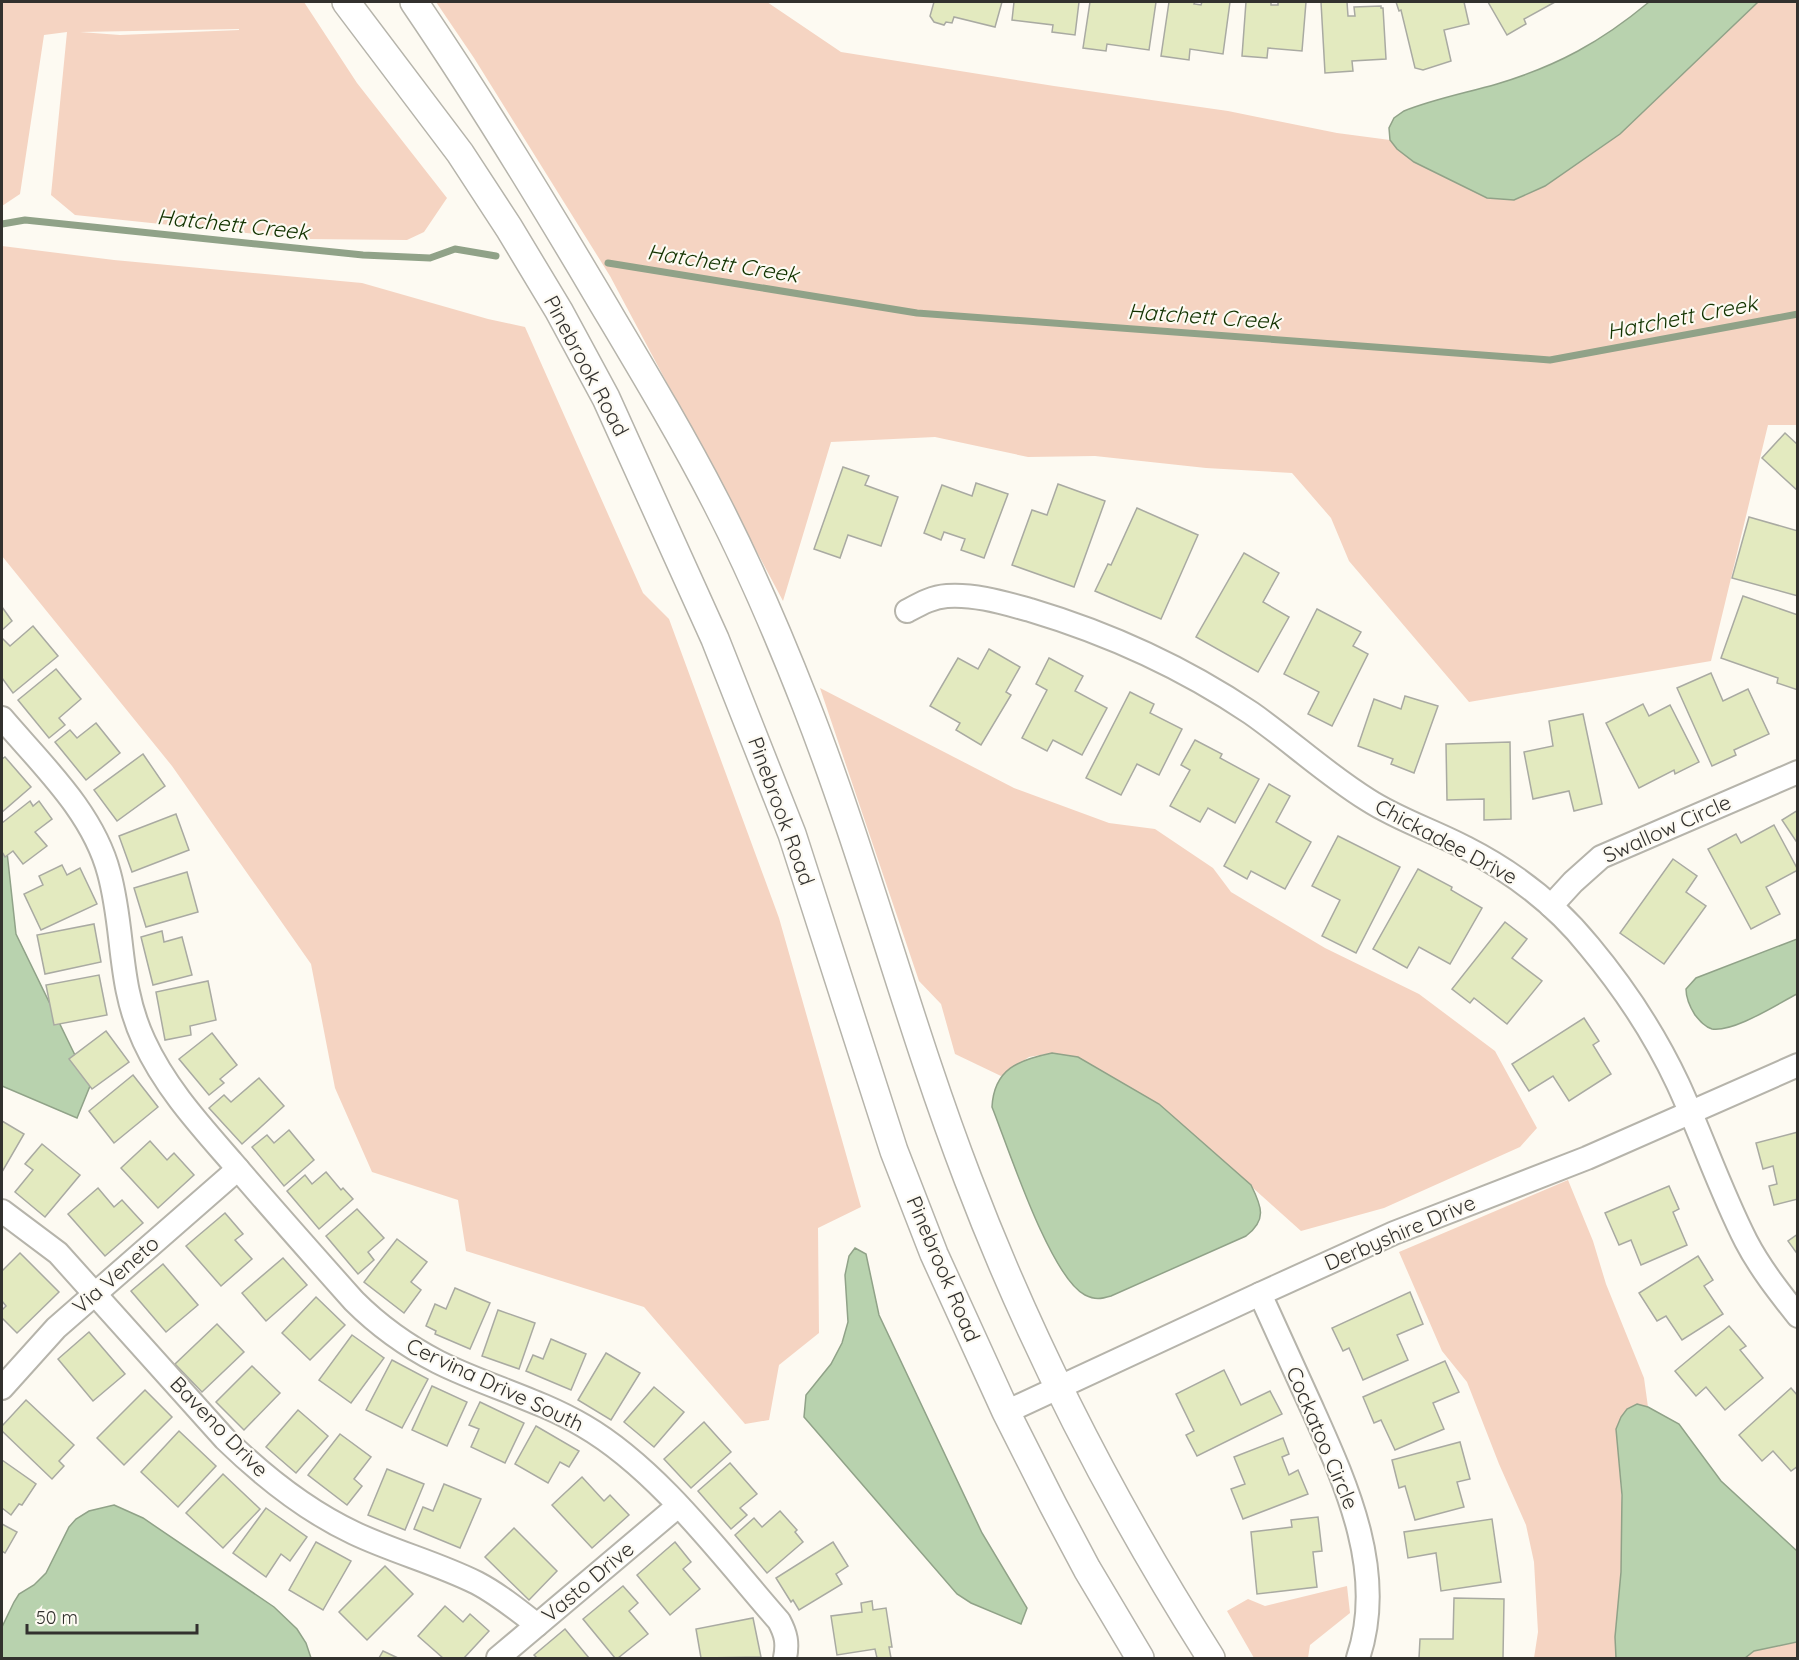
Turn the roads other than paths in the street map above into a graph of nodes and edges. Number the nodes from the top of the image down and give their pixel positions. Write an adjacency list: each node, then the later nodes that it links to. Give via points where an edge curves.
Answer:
1 (346, 2): 16 (street, Pinebrook Road, via 460,153 559,311 606,399 675,547 746,716 792,834 894,1151 934,1254)
2 (414, 2): 15 (street, Pinebrook Road, via 588,278 715,499 738,547 806,705 849,822 967,1178)
3 (907, 611): 6 (street, Chickadee Drive, via 936,597 966,596 1062,620 1142,653 1201,682 1252,714 1368,800 1486,859)
4 (2, 718): 9 (street, Cervina Drive South, via 73,802 101,848 115,902 126,990 143,1039 172,1090)
5 (1797, 772): 6 (street, Swallow Circle, via 1601,857)
6 (1551, 906): 8 (street, Chickadee Drive, via 1588,945 1638,1013)
7 (1797, 1065): 8 (street, Derbyshire Drive)
8 (1690, 1112): 12 (street, Derbyshire Drive, via 1587,1158 1394,1233); 13 (street, Chickadee Drive, via 1747,1242)
9 (238, 1169): 11 (street, Via Veneto); 17 (street, Cervina Drive South, via 354,1301 396,1338 440,1363 557,1411 586,1427 627,1456)
10 (2, 1211): 11 (street, Baveno Drive, via 58,1253)
11 (94, 1293): 14 (street, Via Veneto); 18 (street, Baveno Drive, via 225,1439 281,1489 353,1533 478,1584)
12 (1260, 1293): 15 (street, Derbyshire Drive); 23 (street, Cockatoo Circle, via 1340,1471 1358,1524 1369,1608)
13 (1797, 1316)
14 (4, 1384)
15 (1059, 1387): 16 (street, Derbyshire Drive); 22 (street, Pinebrook Road, via 1123,1513)
16 (1006, 1412): 21 (street, Pinebrook Road, via 1087,1569)
17 (678, 1506): 18 (street, Vasto Drive); 20 (street, Cervina Drive South, via 779,1621 787,1646)
18 (537, 1625): 19 (street, Vasto Drive)
19 (498, 1659)
20 (785, 1659)
21 (1140, 1659)
22 (1211, 1659)
23 (1358, 1659)

